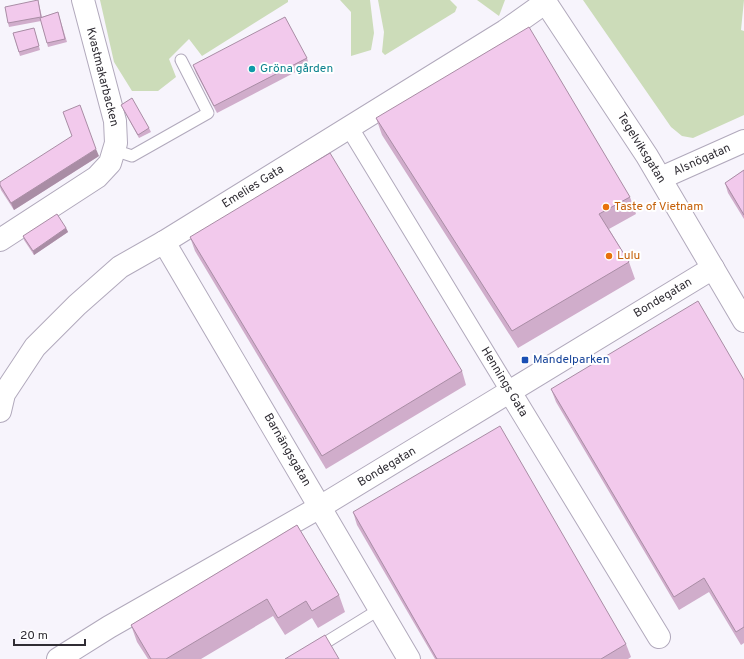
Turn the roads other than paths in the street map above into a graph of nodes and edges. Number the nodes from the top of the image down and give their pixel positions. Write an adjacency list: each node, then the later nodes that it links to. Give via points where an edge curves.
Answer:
1 (83, 0): 6 (street, Kvastmakarbacken, via 115,121)
2 (545, 1): 4 (street, Emelies Gata, via 505,31); 7 (street, Tegelviksgatan)
3 (181, 60): 6 (lane, via 208,113 132,156)
4 (350, 127): 9 (street, Emelies Gata); 12 (street, Hennings Gata)
5 (744, 141): 7 (street, Alsnögatan)
6 (114, 150): 8 (street, Kvastmakarbacken, via 110,163 96,178)
7 (661, 178): 10 (street, Tegelviksgatan)
8 (0, 240)
9 (164, 242): 13 (street, Emelies Gata, via 120,267 77,304 35,347 4,394); 14 (street, Barnängsgatan)
10 (712, 268): 11 (street, Tegelviksgatan); 12 (street, Bondegatan)
11 (744, 321)
12 (510, 392): 14 (street, Bondegatan); 16 (street, Hennings Gata)
13 (0, 411)
14 (320, 507): 15 (street, Barnängsgatan); 17 (street, Bondegatan, via 109,627)
15 (380, 609): 18 (lane); 19 (street, Barnängsgatan)
16 (659, 637)
17 (58, 659)
18 (299, 659)
19 (409, 659)

